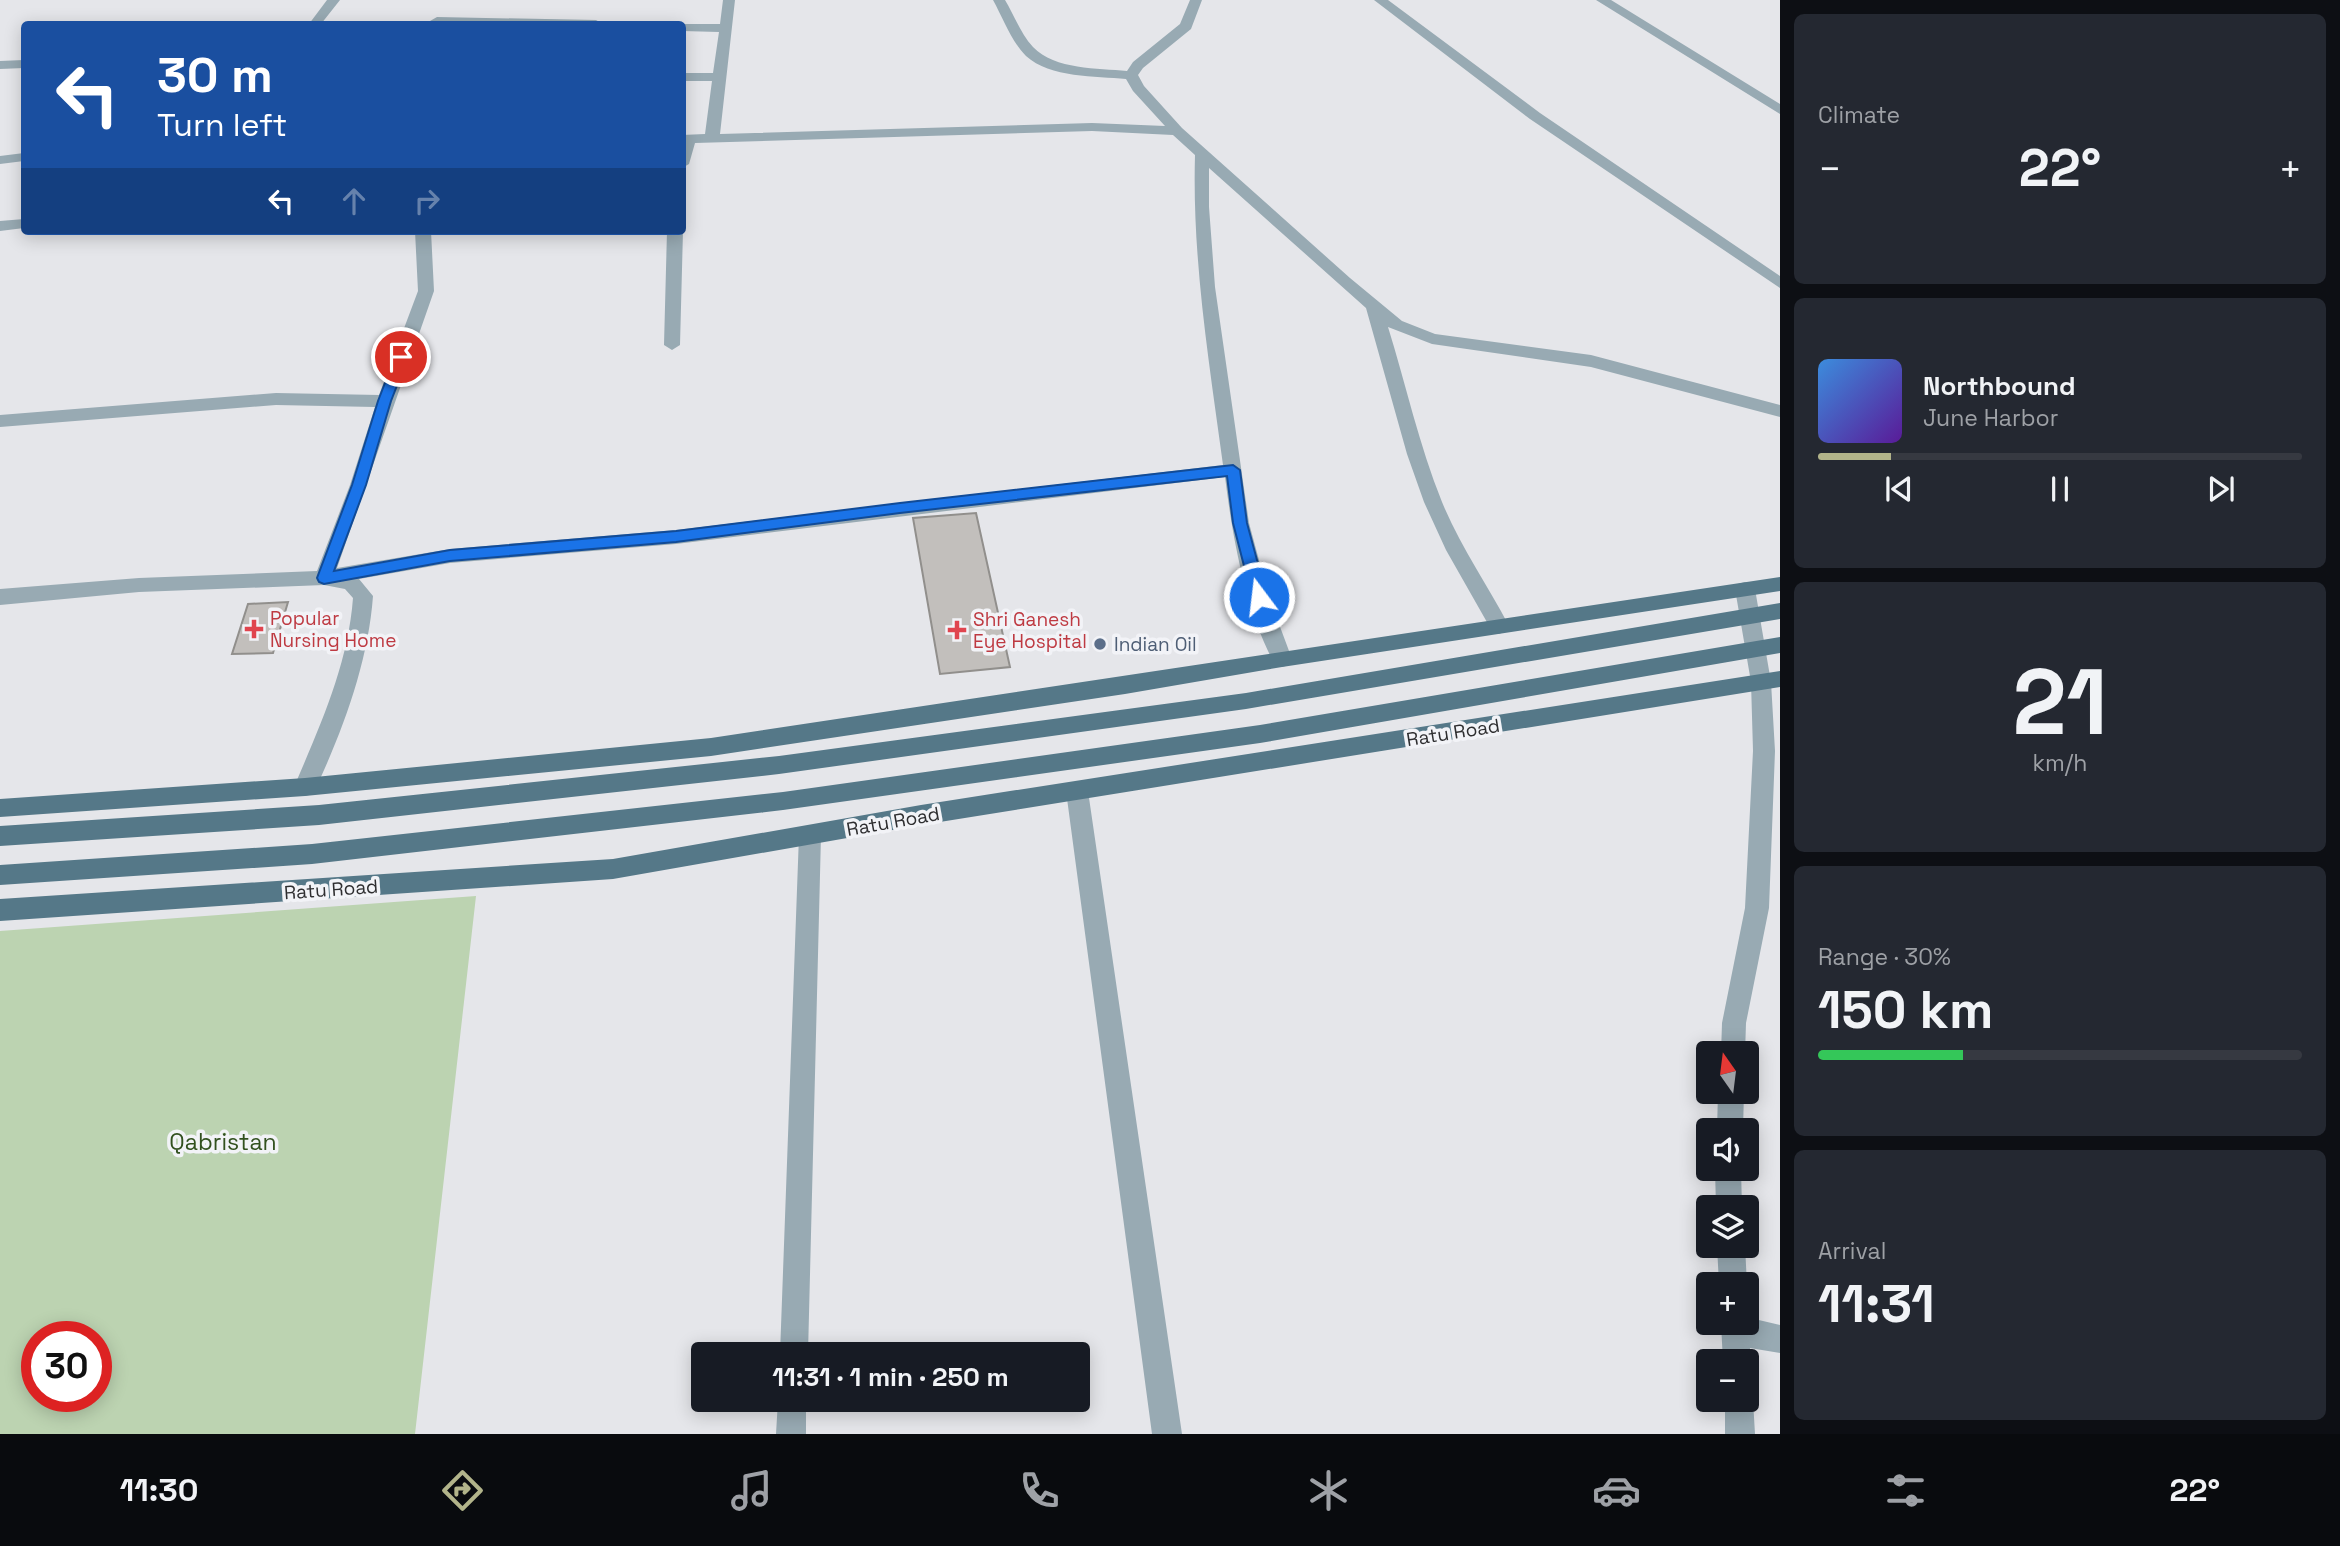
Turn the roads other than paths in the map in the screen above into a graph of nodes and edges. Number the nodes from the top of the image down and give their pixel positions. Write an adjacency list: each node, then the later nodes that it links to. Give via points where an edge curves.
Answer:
1 (334, 0): 7 (street)
2 (729, 0): 9 (street)
3 (999, 0): 12 (street, via 1032,55 1044,62)
4 (1196, 0): 12 (street, via 1186,26)
5 (1380, 0): 26 (street, via 1535,116)
6 (1602, 0): 15 (street)
7 (317, 21)
8 (686, 27): 9 (street)
9 (726, 28): 13 (street)
10 (21, 64): 11 (street)
11 (0, 65)
12 (1131, 75): 16 (street)
13 (720, 76): 14 (street); 18 (street)
14 (686, 77)
15 (1780, 110)
16 (1177, 131): 18 (street, via 1079,127); 19 (street)
17 (686, 139): 18 (street)
18 (712, 139)
19 (1202, 152): 27 (street); 32 (street, via 1207,287)
20 (21, 158): 21 (street)
21 (0, 160)
22 (21, 224): 23 (street)
23 (0, 226)
24 (423, 235): 29 (street, via 426,291)
25 (676, 235): 28 (street)
26 (1780, 283)
27 (1373, 306): 30 (street, via 1396,325 1432,339 1591,362); 38 (street, via 1433,502)
28 (672, 345)
29 (384, 401): 31 (street, via 276,399); 33 (street)
30 (1780, 411)
31 (0, 421)
32 (1233, 470): 33 (street, via 676,537 450,556); 40 (street, via 1246,548)
33 (324, 578): 36 (street, via 139,585); 42 (street, via 351,583 363,597 363,623 328,733)
34 (1780, 584): 35 (main road)
35 (1745, 589): 38 (main road); 41 (street)
36 (0, 597)
37 (1780, 611): 46 (main road, via 1246,701 779,765 319,815)
38 (1499, 626): 40 (main road)
39 (1780, 645): 47 (main road, via 1260,734 783,801 312,854)
40 (1282, 659): 42 (main road, via 711,747)
41 (1770, 681): 43 (main road, Ratu Road); 49 (street, via 1756,908)
42 (305, 787): 44 (main road)
43 (1077, 791): 45 (main road, Ratu Road); 56 (street)
44 (0, 808)
45 (810, 835): 48 (main road, Ratu Road, via 613,869); 52 (street)
46 (0, 836)
47 (0, 875)
48 (0, 910)
49 (1733, 1041)
50 (1759, 1333): 51 (street)
51 (1780, 1339)
52 (794, 1342)
53 (792, 1412): 55 (street)
54 (1740, 1412): 57 (street)
55 (791, 1434)
56 (1167, 1434)
57 (1740, 1434)

